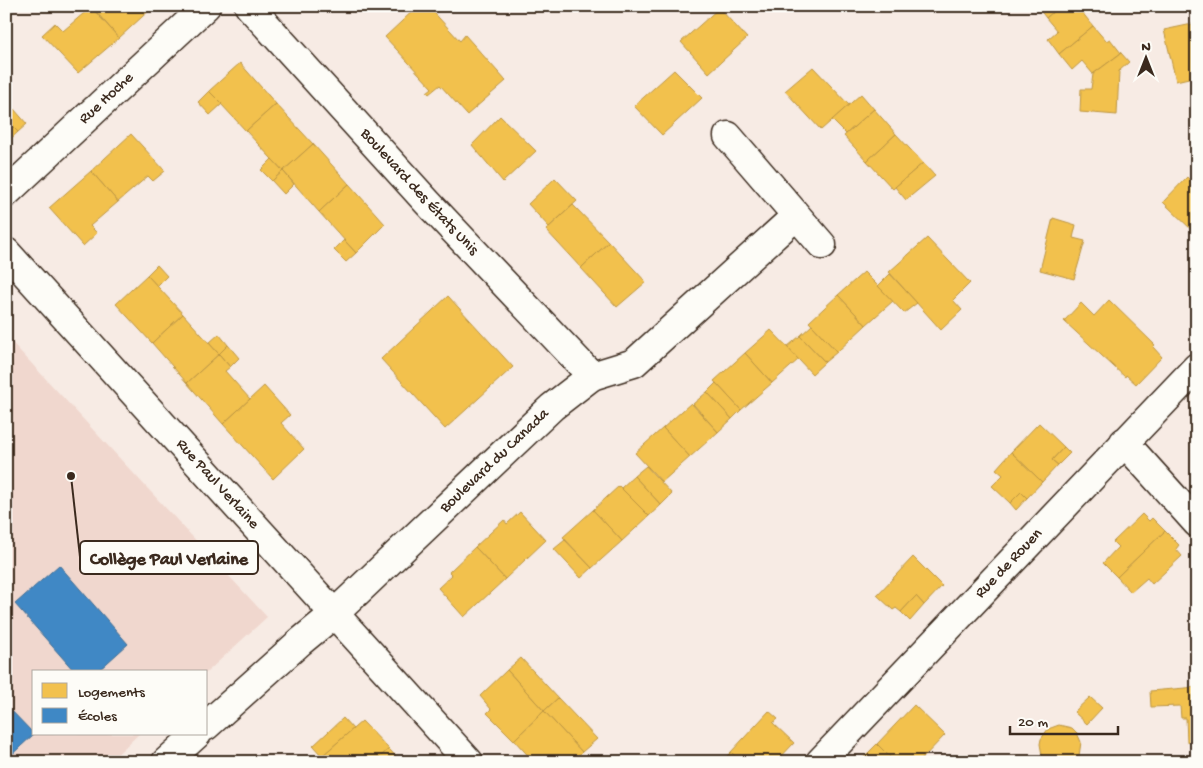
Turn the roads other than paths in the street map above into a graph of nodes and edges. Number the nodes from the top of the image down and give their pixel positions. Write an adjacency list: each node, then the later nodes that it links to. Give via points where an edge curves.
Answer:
1 (206, 6): 4 (street, Rue Hoche)
2 (249, 6): 9 (street, Boulevard des États Unis, via 427,202)
3 (728, 136): 5 (street)
4 (6, 192)
5 (796, 216): 6 (street); 9 (street, Boulevard du Canada, via 634,363)
6 (822, 245)
7 (6, 252): 12 (street, Rue Paul Verlaine)
8 (1197, 367): 10 (street, Rue de Rouen)
9 (592, 376): 12 (street, Boulevard du Canada, via 552,407)
10 (1124, 442): 11 (street); 17 (street, Rue de Rouen)
11 (1197, 523)
12 (334, 614): 13 (street, Boulevard du Canada); 16 (street, Rue Paul Verlaine)
13 (208, 724)
14 (194, 736): 15 (street)
15 (166, 762)
16 (469, 762)
17 (820, 762)

